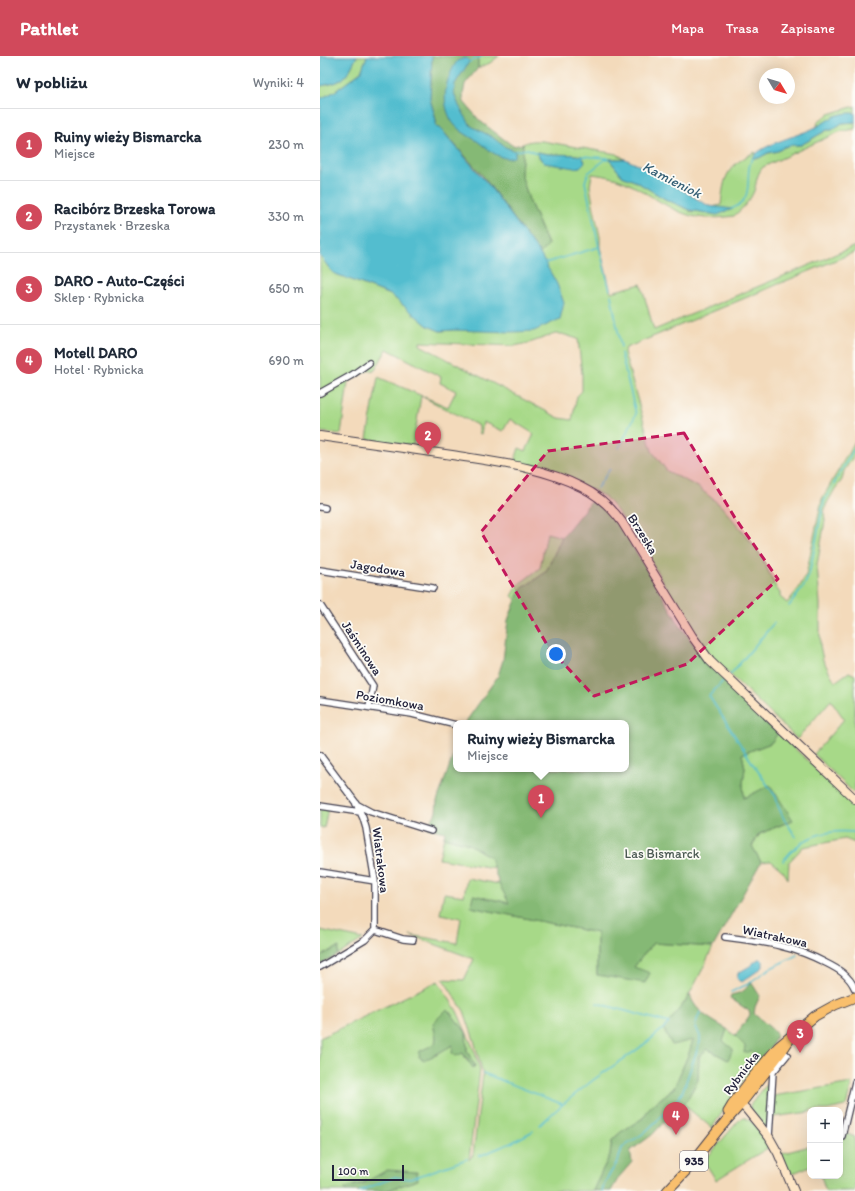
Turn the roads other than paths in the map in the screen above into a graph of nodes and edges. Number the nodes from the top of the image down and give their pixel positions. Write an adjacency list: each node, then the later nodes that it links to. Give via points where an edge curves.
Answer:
1 (369, 363): 2 (street)
2 (320, 393)
3 (320, 436): 11 (street, Brzeska, via 518,467 563,479 581,486 599,498 622,522 710,661)
4 (320, 570): 5 (street, Jagodowa)
5 (434, 588)
6 (320, 605): 8 (street, Jaśminowa, via 373,686)
7 (320, 700): 8 (street, Poziomkowa)
8 (369, 707): 9 (street, Poziomkowa)
9 (453, 724)
10 (320, 754): 12 (street, Wiatrakowa)
11 (855, 799)
12 (356, 803): 14 (street, Wiatrakowa); 15 (street, Wiatrakowa)
13 (320, 806): 14 (street)
14 (360, 812): 16 (street, Wiatrakowa)
15 (371, 812): 16 (street); 17 (street, Wiatrakowa)
16 (364, 818): 19 (street, Wiatrakowa)
17 (431, 831)
18 (320, 872): 19 (street)
19 (375, 881): 20 (street, Wiatrakowa)
20 (375, 930): 22 (street); 23 (street, via 365,940)
21 (725, 937): 24 (street, Wiatrakowa, via 791,948 808,954 845,974)
22 (413, 940)
23 (320, 967)
24 (855, 988)
25 (855, 997): 26 (main road, Rybnicka / 935, via 815,1016 800,1027)
26 (780, 1049): 28 (main road, Rybnicka / 935, via 761,1067); 30 (street, via 787,1055 773,1072)
27 (855, 1082): 29 (street)
28 (737, 1105): 30 (street); 31 (main road, Rybnicka / 935)
29 (843, 1132)
30 (769, 1137): 32 (street)
31 (667, 1191)
32 (794, 1191)

